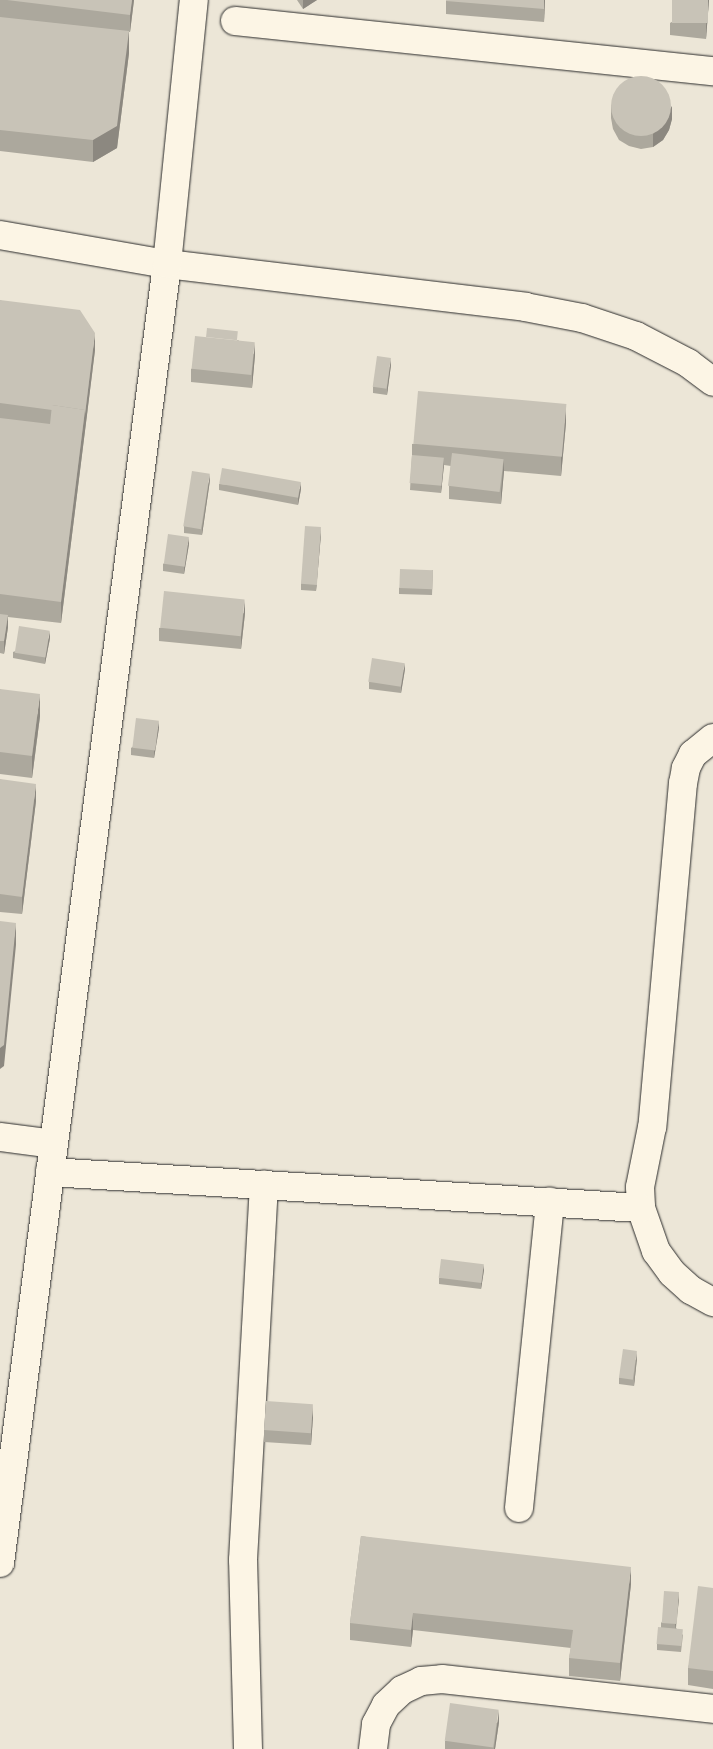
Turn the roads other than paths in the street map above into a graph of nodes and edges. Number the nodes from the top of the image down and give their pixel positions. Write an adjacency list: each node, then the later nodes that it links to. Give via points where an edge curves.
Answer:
1 (194, 0): 5 (street)
2 (235, 21): 3 (street)
3 (713, 71)
4 (0, 235): 5 (street)
5 (167, 264): 6 (street, via 525,307 582,318 636,336 688,363); 9 (street)
6 (713, 382)
7 (713, 738): 13 (street, via 693,754 683,783 652,1127 640,1187)
8 (0, 1138): 9 (street)
9 (54, 1144): 10 (street)
10 (50, 1172): 11 (street); 16 (street)
11 (264, 1185): 12 (street); 18 (street, via 243,1551)
12 (550, 1202): 13 (street); 15 (street)
13 (641, 1208): 14 (street, via 656,1251 672,1272 691,1290)
14 (713, 1302)
15 (519, 1508)
16 (0, 1563)
17 (713, 1710): 19 (street, via 442,1679 421,1681 402,1690 386,1705 376,1724)
18 (248, 1749)
19 (373, 1749)

